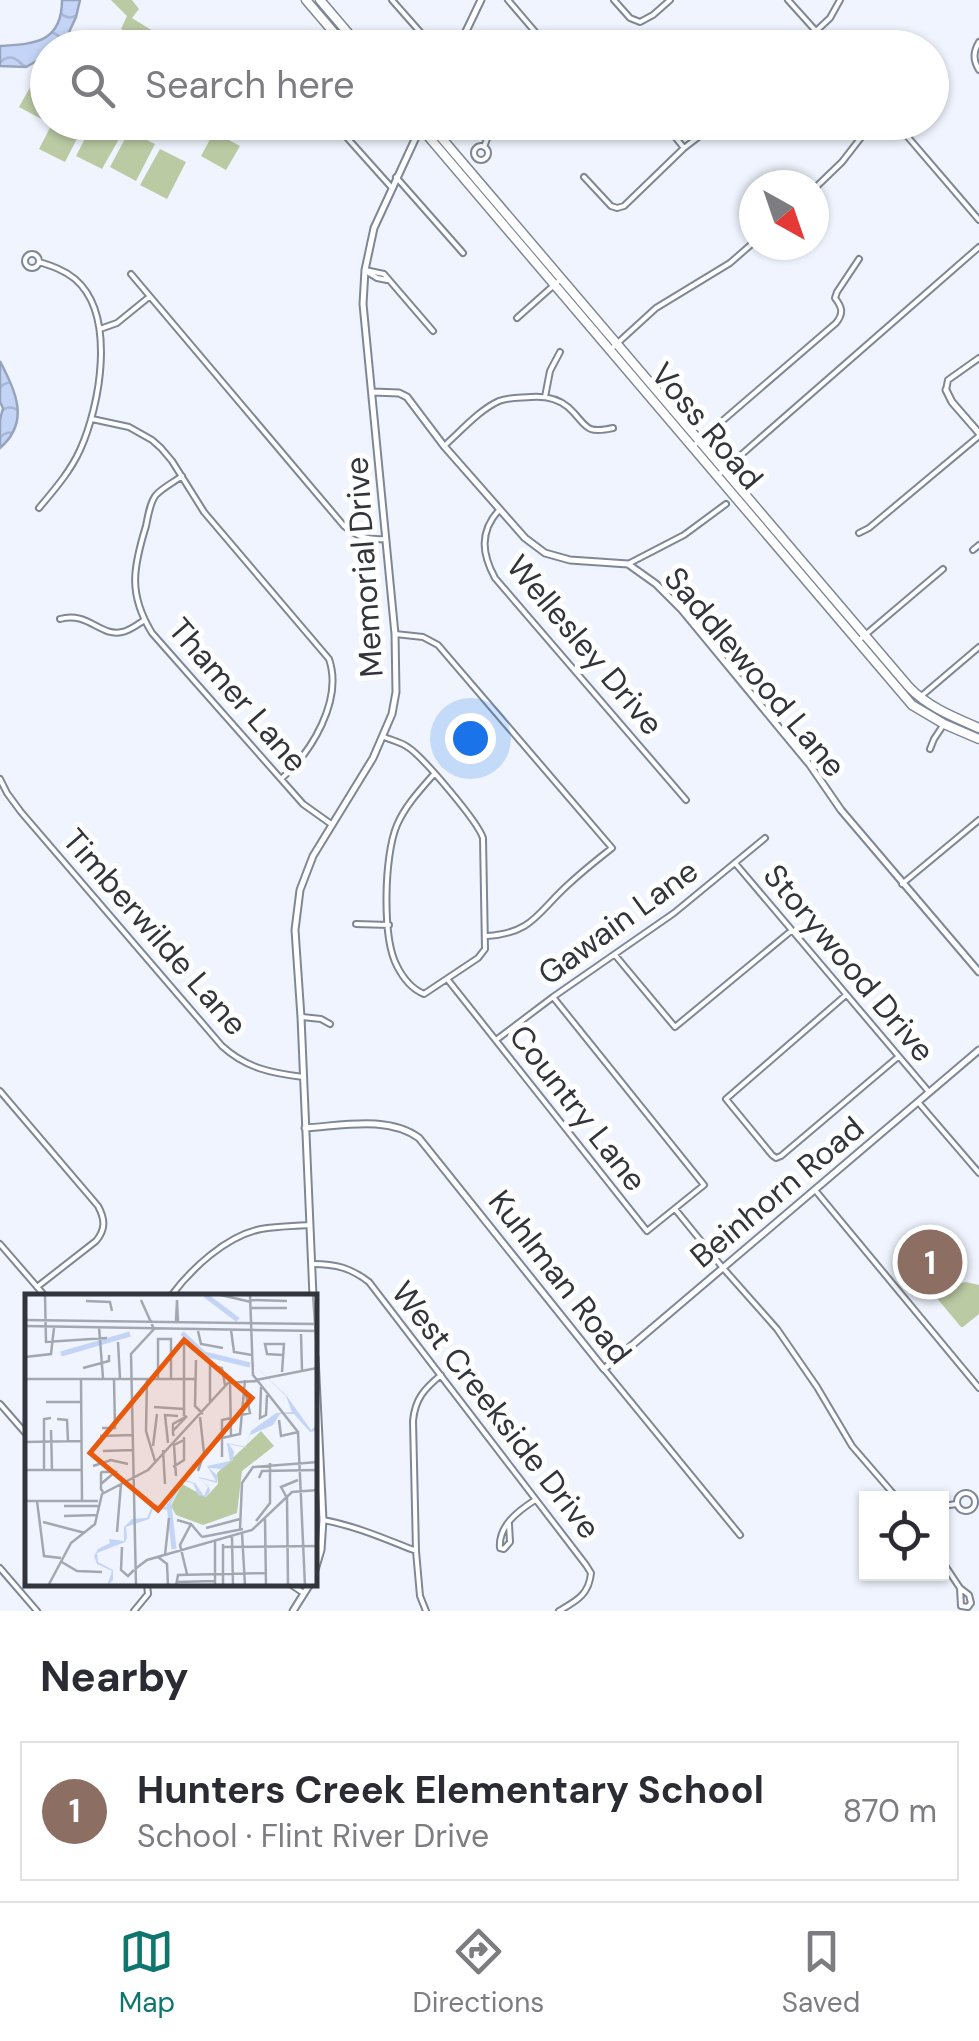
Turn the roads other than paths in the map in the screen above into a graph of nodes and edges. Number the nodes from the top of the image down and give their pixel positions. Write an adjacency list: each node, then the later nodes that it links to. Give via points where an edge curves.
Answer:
1 (306, 0): 10 (main road)
2 (320, 0): 10 (main road)
3 (392, 0): 13 (street)
4 (481, 0): 14 (street)
5 (508, 0): 15 (street)
6 (614, 0): 7 (street, via 640,22)
7 (670, 0)
8 (788, 0): 16 (street)
9 (840, 0): 17 (street)
10 (330, 20): 11 (main road); 12 (main road)
11 (336, 30)
12 (341, 30)
13 (418, 30)
14 (467, 30)
15 (534, 30)
16 (815, 30)
17 (817, 30)
18 (979, 42): 19 (street)
19 (979, 70)
20 (349, 140): 33 (street)
21 (414, 140): 31 (street, Memorial Drive)
22 (436, 140): 42 (main road, Voss Road)
23 (487, 140): 28 (street)
24 (678, 140): 29 (street)
25 (694, 140): 29 (street)
26 (858, 140): 30 (street)
27 (910, 140): 34 (street)
28 (484, 147)
29 (684, 148): 32 (street, via 624,206 610,206)
30 (829, 174)
31 (396, 177): 33 (street, Memorial Drive); 36 (street)
32 (584, 177)
33 (392, 188): 40 (street, Memorial Drive)
34 (979, 220)
35 (979, 247): 60 (street)
36 (462, 253)
37 (739, 254): 47 (street, via 656,308)
38 (859, 259): 57 (street, via 836,292 842,312 836,323)
39 (39, 262): 45 (street, via 78,281)
40 (365, 270): 46 (street, via 384,274); 51 (street, Memorial Drive)
41 (130, 274): 43 (street)
42 (559, 282): 44 (street); 47 (main road, Voss Road)
43 (149, 297): 45 (street); 67 (street, via 344,526 362,538)
44 (518, 318)
45 (100, 328): 54 (street)
46 (433, 332)
47 (614, 347): 52 (main road, Voss Road)
48 (560, 352): 53 (street)
49 (979, 358): 50 (street, via 948,380)
50 (946, 390): 56 (street)
51 (372, 392): 58 (street, Saddlewood Lane, via 399,392); 67 (street, Memorial Drive)
52 (653, 393): 57 (main road, Voss Road); 59 (main road, Voss Road)
53 (545, 397): 55 (street, via 567,406 590,430); 58 (street, via 498,401)
54 (92, 418): 61 (street, via 142,433); 64 (street, via 79,452)
55 (613, 428)
56 (979, 434): 66 (street)
57 (700, 439): 59 (street); 60 (main road, Voss Road)
58 (444, 446): 65 (street, Saddlewood Lane)
59 (692, 447): 62 (main road, Voss Road)
60 (725, 469): 62 (street); 68 (main road, Voss Road)
61 (182, 476): 74 (street, Thamer Lane, via 154,497 138,548 134,586); 87 (street, via 204,512 329,659 328,707 303,756)
62 (717, 476): 68 (main road, Voss Road)
63 (726, 504): 71 (street)
64 (39, 508)
65 (499, 510): 71 (street, Saddlewood Lane, via 545,553); 88 (street, Wellesley Drive, via 484,542 495,578)
66 (859, 533)
67 (385, 539): 75 (street, Memorial Drive)
68 (778, 540): 76 (main road, Voss Road)
69 (979, 545): 70 (street)
70 (973, 550)
71 (628, 564): 93 (street, Saddlewood Lane, via 682,609)
72 (943, 568): 76 (street)
73 (60, 619): 74 (street, via 78,616 118,634)
74 (144, 620): 87 (street, Thamer Lane)
75 (395, 634): 82 (street, Memorial Drive, via 396,692); 97 (street, via 423,636 438,645 612,848 535,920)
76 (862, 638): 78 (main road, Voss Road)
77 (979, 647): 79 (street)
78 (906, 690): 79 (main road, Voss Road); 80 (main road, Voss Road, via 912,705)
79 (919, 698): 81 (main road, Voss Road)
80 (944, 724): 83 (main road, Voss Road); 84 (street)
81 (979, 728)
82 (384, 737): 85 (street, via 407,746); 90 (street, Memorial Drive)
83 (979, 739)
84 (930, 749)
85 (434, 774): 95 (street, via 397,823 388,850); 97 (street, via 481,831)
86 (0, 779): 108 (street, Timberwilde Lane, via 25,817 222,1046 254,1068)
87 (282, 779): 90 (street, Thamer Lane)
88 (686, 800)
89 (979, 820): 93 (street)
90 (332, 824): 103 (street, Memorial Drive, via 300,890 295,930)
91 (765, 838): 92 (street, Gawain Lane)
92 (735, 863): 96 (street, Storywood Drive); 98 (street, Gawain Lane)
93 (902, 884): 99 (street, Saddlewood Lane)
94 (356, 924): 95 (street)
95 (389, 925): 100 (street, via 398,968 418,992)
96 (792, 930): 98 (street, via 675,1027); 101 (street, Storywood Drive)
97 (485, 936): 100 (street, via 483,954)
98 (615, 954): 102 (street, Gawain Lane)
99 (979, 972)
100 (448, 980): 105 (street, Country Lane)
101 (846, 996): 107 (street, Storywood Drive); 107 (street, via 726,1100 772,1155 782,1156)
102 (553, 997): 105 (street, Gawain Lane); 115 (street, via 704,1185)
103 (302, 1017): 104 (street); 108 (street, Memorial Drive)
104 (330, 1024)
105 (496, 1040): 115 (street, Country Lane, via 646,1231)
106 (979, 1050): 110 (street, Beinhorn Road)
107 (898, 1057): 110 (street, Storywood Drive)
108 (303, 1077): 112 (street, Memorial Drive)
109 (0, 1091): 120 (street, via 104,1218 96,1240)
110 (929, 1092): 111 (street, Beinhorn Road)
111 (918, 1102): 113 (street); 114 (street, Beinhorn Road)
112 (305, 1128): 116 (street, Memorial Drive); 124 (street, Kuhlman Road, via 388,1125 419,1138)
113 (979, 1173)
114 (815, 1190): 119 (street, Beinhorn Road); 126 (street)
115 (675, 1208): 119 (street, Country Lane)
116 (310, 1225): 118 (street, Memorial Drive); 122 (street, via 236,1238)
117 (0, 1244): 120 (street)
118 (312, 1264): 123 (street, Memorial Drive); 125 (street, West Creekside Drive, via 346,1268 369,1282)
119 (723, 1268): 124 (street, Beinhorn Road); 130 (street, Country Lane, via 777,1328 852,1446)
120 (37, 1287): 121 (street)
121 (42, 1294)
122 (172, 1294)
123 (313, 1294)
124 (604, 1369): 136 (street, Kuhlman Road)
125 (441, 1376): 131 (street, West Creekside Drive); 137 (street, via 424,1389 414,1411)
126 (979, 1388)
127 (0, 1404): 128 (street)
128 (25, 1433)
129 (318, 1474): 134 (street)
130 (892, 1491)
131 (536, 1499): 135 (street); 150 (street, West Creekside Drive, via 590,1573 581,1598)
132 (958, 1504): 133 (street)
133 (949, 1505)
134 (323, 1520): 137 (street); 138 (street)
135 (508, 1524)
136 (740, 1536)
137 (416, 1551): 149 (street)
138 (318, 1558)
139 (0, 1568): 146 (street)
140 (949, 1572): 144 (street)
141 (147, 1586): 147 (street)
142 (293, 1586): 145 (street)
143 (309, 1586): 145 (street)
144 (960, 1588)
145 (305, 1594): 148 (street)
146 (38, 1611)
147 (134, 1611)
148 (293, 1611)
149 (426, 1611)
150 (559, 1611)

